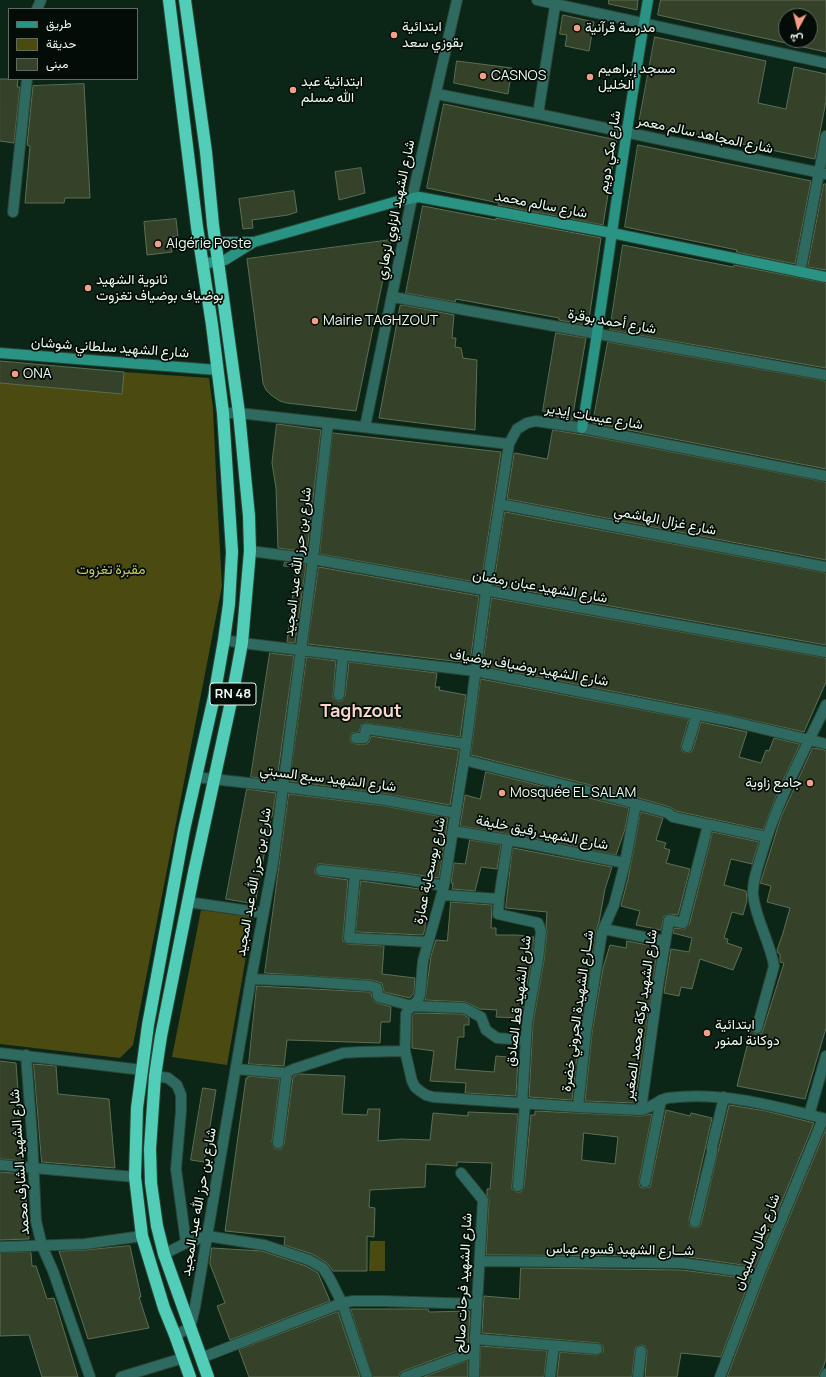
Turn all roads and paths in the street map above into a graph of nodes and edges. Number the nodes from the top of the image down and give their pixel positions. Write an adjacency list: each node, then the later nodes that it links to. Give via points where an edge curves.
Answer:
1 (169, 0): 20 (highway, RN 48)
2 (185, 0): 19 (highway, RN 48)
3 (457, 0): 10 (street, شارع الشهيد الزاوي لزهاري)
4 (538, 0): 6 (street)
5 (648, 0): 7 (street, شارع مكي دويم)
6 (556, 2): 7 (street); 11 (street)
7 (644, 23): 8 (street); 12 (street, شارع مكي دويم)
8 (826, 63)
9 (27, 80): 16 (street)
10 (437, 94): 11 (street, شارع المجاهد سالم معمر); 15 (street, شارع الشهيد الزاوي لزهاري)
11 (538, 114): 12 (street, شارع المجاهد سالم معمر)
12 (627, 133): 14 (street, شارع المجاهد سالم معمر); 17 (street, شارع مكي دويم)
13 (826, 136): 14 (street)
14 (823, 174): 23 (street)
15 (412, 198): 17 (street, شارع سالم محمد, via 447,201); 18 (street, شارع سالم محمد); 25 (street, شارع الشهيد الزاوي لزهاري)
16 (13, 212)
17 (612, 233): 23 (street, شارع سالم محمد); 26 (street, شارع مكي دويم)
18 (254, 242): 19 (street, شارع سالم محمد); 21 (street, شارع سالم محمد)
19 (216, 243): 20 (street, شارع سالم محمد); 21 (highway, RN 48)
20 (199, 246): 22 (highway, RN 48)
21 (218, 262): 22 (street, شارع سالم محمد); 31 (highway, RN 48)
22 (202, 264): 28 (highway, RN 48)
23 (800, 272): 24 (street, شارع سالم محمد)
24 (826, 278)
25 (393, 297): 26 (street, شارع أحمد بوقرة); 33 (street, شارع الشهيد الزاوي لزهاري)
26 (598, 333): 29 (street, شارع أحمد بوقرة); 34 (street, شارع مكي دويم)
27 (0, 353): 28 (street, شارع الشهيد سلطاني شوشان)
28 (217, 370): 30 (highway, RN 48)
29 (826, 375)
30 (222, 413): 31 (street); 42 (highway, RN 48, via 232,552 230,604)
31 (239, 413): 32 (street); 38 (highway, RN 48)
32 (328, 423): 33 (street); 39 (street, شارع بن حرز الله عبد المجيد)
33 (365, 427): 35 (street)
34 (582, 428): 35 (street, شارع عيسات إيدير, via 536,421 517,429); 36 (street, شارع عيسات إيدير)
35 (508, 444): 37 (street, شارع بوسحابة عمارة)
36 (826, 476)
37 (499, 504): 40 (street, شارع غزال الهاشمي); 41 (street, شارع بوسحابة عمارة)
38 (250, 551): 39 (street, شارع الشهيد عبان رمضان); 43 (highway, RN 48)
39 (313, 558): 41 (street, شارع الشهيد عبان رمضان); 44 (street, شارع بن حرز الله عبد المجيد)
40 (826, 566)
41 (486, 591): 45 (street, شارع الشهيد عبان رمضان); 47 (street, شارع بوسحابة عمارة)
42 (224, 640): 43 (street, شارع الشهيد بوضياف بوضياف); 57 (highway, RN 48, via 214,697)
43 (242, 643): 44 (street, شارع الشهيد بوضياف بوضياف); 58 (highway, RN 48)
44 (301, 650): 46 (street, شارع الشهيد بوضياف بوضياف); 59 (street, شارع بن حرز الله عبد المجيد)
45 (826, 652)
46 (343, 655): 47 (street, شارع الشهيد بوضياف بوضياف); 48 (street)
47 (475, 671): 50 (street, شارع الشهيد بوضياف بوضياف); 53 (street, شارع بوسحابة عمارة)
48 (339, 695)
49 (826, 705): 52 (street)
50 (696, 714): 52 (street, شارع الشهيد بوضياف بوضياف); 55 (street)
51 (356, 738): 53 (street, via 364,738 366,729)
52 (809, 739): 54 (street, شارع الشهيد بوضياف بوضياف); 64 (street)
53 (466, 744): 56 (street, شارع بوسحابة عمارة)
54 (826, 744)
55 (687, 747)
56 (464, 760): 60 (street); 61 (street, شارع بوسحابة عمارة)
57 (195, 777): 58 (street, شارع الشهيد سبع السبتي); 84 (highway, RN 48, via 148,1025)
58 (214, 780): 59 (street, شارع الشهيد سبع السبتي); 71 (highway, RN 48)
59 (284, 787): 61 (street, شارع الشهيد سبع السبتي, via 386,800); 72 (street, شارع بن حرز الله عبد المجيد)
60 (636, 804): 62 (street, via 668,813 673,817); 66 (street, شــارع الشهيدة الجروني خضرة)
61 (456, 813): 63 (street, شارع بوسحابة عمارة)
62 (708, 825): 64 (street); 74 (street, شارع الشهيد لوكة محمد الصغير, via 683,923 668,920)
63 (453, 831): 65 (street, شارع الشهيد رقيق خليفة); 69 (street, شارع بوسحابة عمارة)
64 (766, 837): 78 (street, via 753,895 774,966)
65 (508, 840): 66 (street, شارع الشهيد رقيق خليفة); 70 (street, شارع الشهيد قط الصادق)
66 (625, 864): 73 (street, شــارع الشهيدة الجروني خضرة, via 614,905)
67 (322, 870): 68 (street)
68 (355, 874): 69 (street, via 403,879); 75 (street, via 350,938)
69 (443, 890): 70 (street); 75 (street, شارع بوسحابة عمارة)
70 (499, 898): 79 (street, شارع الشهيد قط الصادق, via 498,914 538,923 541,931)
71 (188, 902): 72 (street); 87 (highway, RN 48)
72 (264, 913): 76 (street, شارع بن حرز الله عبد المجيد)
73 (604, 929): 74 (street); 91 (street, شــارع الشهيدة الجروني خضرة, via 586,1032)
74 (664, 941): 92 (street, شارع الشهيد لوكة محمد الصغير)
75 (428, 942): 77 (street, شارع بوسحابة عمارة, via 420,995)
76 (251, 979): 77 (street, via 370,986 377,988 379,997); 85 (street, شارع بن حرز الله عبد المجيد)
77 (412, 1006): 79 (street, via 464,1008 480,1017 486,1030 496,1038); 80 (street, شارع بوسحابة عمارة, via 406,1014)
78 (757, 1028)
79 (526, 1040): 90 (street, شارع الشهيد قط الصادق)
80 (405, 1051): 86 (street, via 343,1053); 90 (street, شارع بوسحابة عمارة, via 412,1081 420,1092 433,1097)
81 (0, 1053): 82 (street)
82 (26, 1056): 84 (street); 97 (street, شارع الشهيد الشارف محمد)
83 (826, 1056): 93 (street)
84 (142, 1070): 99 (highway, RN 48, via 137,1108)
85 (236, 1070): 86 (street, via 280,1074); 104 (street, شارع بن حرز الله عبد المجيد)
86 (287, 1072): 95 (street)
87 (155, 1076): 105 (street, via 168,1078 177,1085 182,1096 176,1168); 108 (highway, RN 48, via 150,1149 151,1183)
88 (724, 1097): 89 (street); 93 (street); 102 (street)
89 (663, 1099): 92 (street); 100 (street)
90 (524, 1104): 91 (street); 101 (street, شارع الشهيد قط الصادق)
91 (578, 1107): 92 (street)
92 (641, 1110)
93 (809, 1115): 94 (street)
94 (824, 1119): 110 (street, شارع جلال سليمان)
95 (278, 1143)
96 (0, 1165): 97 (street)
97 (34, 1168): 99 (street); 106 (street, شارع الشهيد الشارف محمد, via 36,1221)
98 (461, 1173): 109 (street, شارع الشهيد فرحات صالح, via 483,1200)
99 (135, 1177): 103 (highway, RN 48)
100 (645, 1182)
101 (518, 1186)
102 (695, 1222)
103 (142, 1236): 106 (street, via 85,1244); 114 (highway, RN 48)
104 (207, 1236): 105 (street); 111 (street, via 264,1245 313,1263 323,1268); 113 (street, شارع بن حرز الله عبد المجيد)
105 (186, 1243): 108 (street)
106 (42, 1246): 107 (street); 122 (street, شارع الشهيد الشارف محمد, via 53,1270)
107 (0, 1247)
108 (164, 1254): 113 (highway, RN 48)
109 (480, 1261): 110 (street, شــارع الشهيد قسوم عباس, via 682,1263); 112 (street, شارع الشهيد فرحات صالح)
110 (759, 1274): 131 (street, شارع جلال سليمان)
111 (342, 1303): 112 (street, via 383,1301); 121 (street); 126 (street)
112 (477, 1304): 115 (street, شارع الشهيد فرحات صالح)
113 (190, 1328): 114 (street); 121 (highway, RN 48)
114 (175, 1335): 120 (highway, RN 48)
115 (474, 1339): 116 (street); 119 (street, شارع الشهيد فرحات صالح)
116 (554, 1346): 117 (street); 129 (street)
117 (597, 1349)
118 (641, 1351): 130 (street)
119 (474, 1352): 127 (street); 128 (street, شارع الشهيد فرحات صالح)
120 (183, 1358): 123 (street); 124 (highway, RN 48)
121 (201, 1358): 125 (highway, RN 48)
122 (90, 1377)
123 (121, 1377)
124 (190, 1377)
125 (208, 1377)
126 (367, 1377)
127 (405, 1377)
128 (474, 1377)
129 (550, 1377)
130 (638, 1377)
131 (720, 1377)

